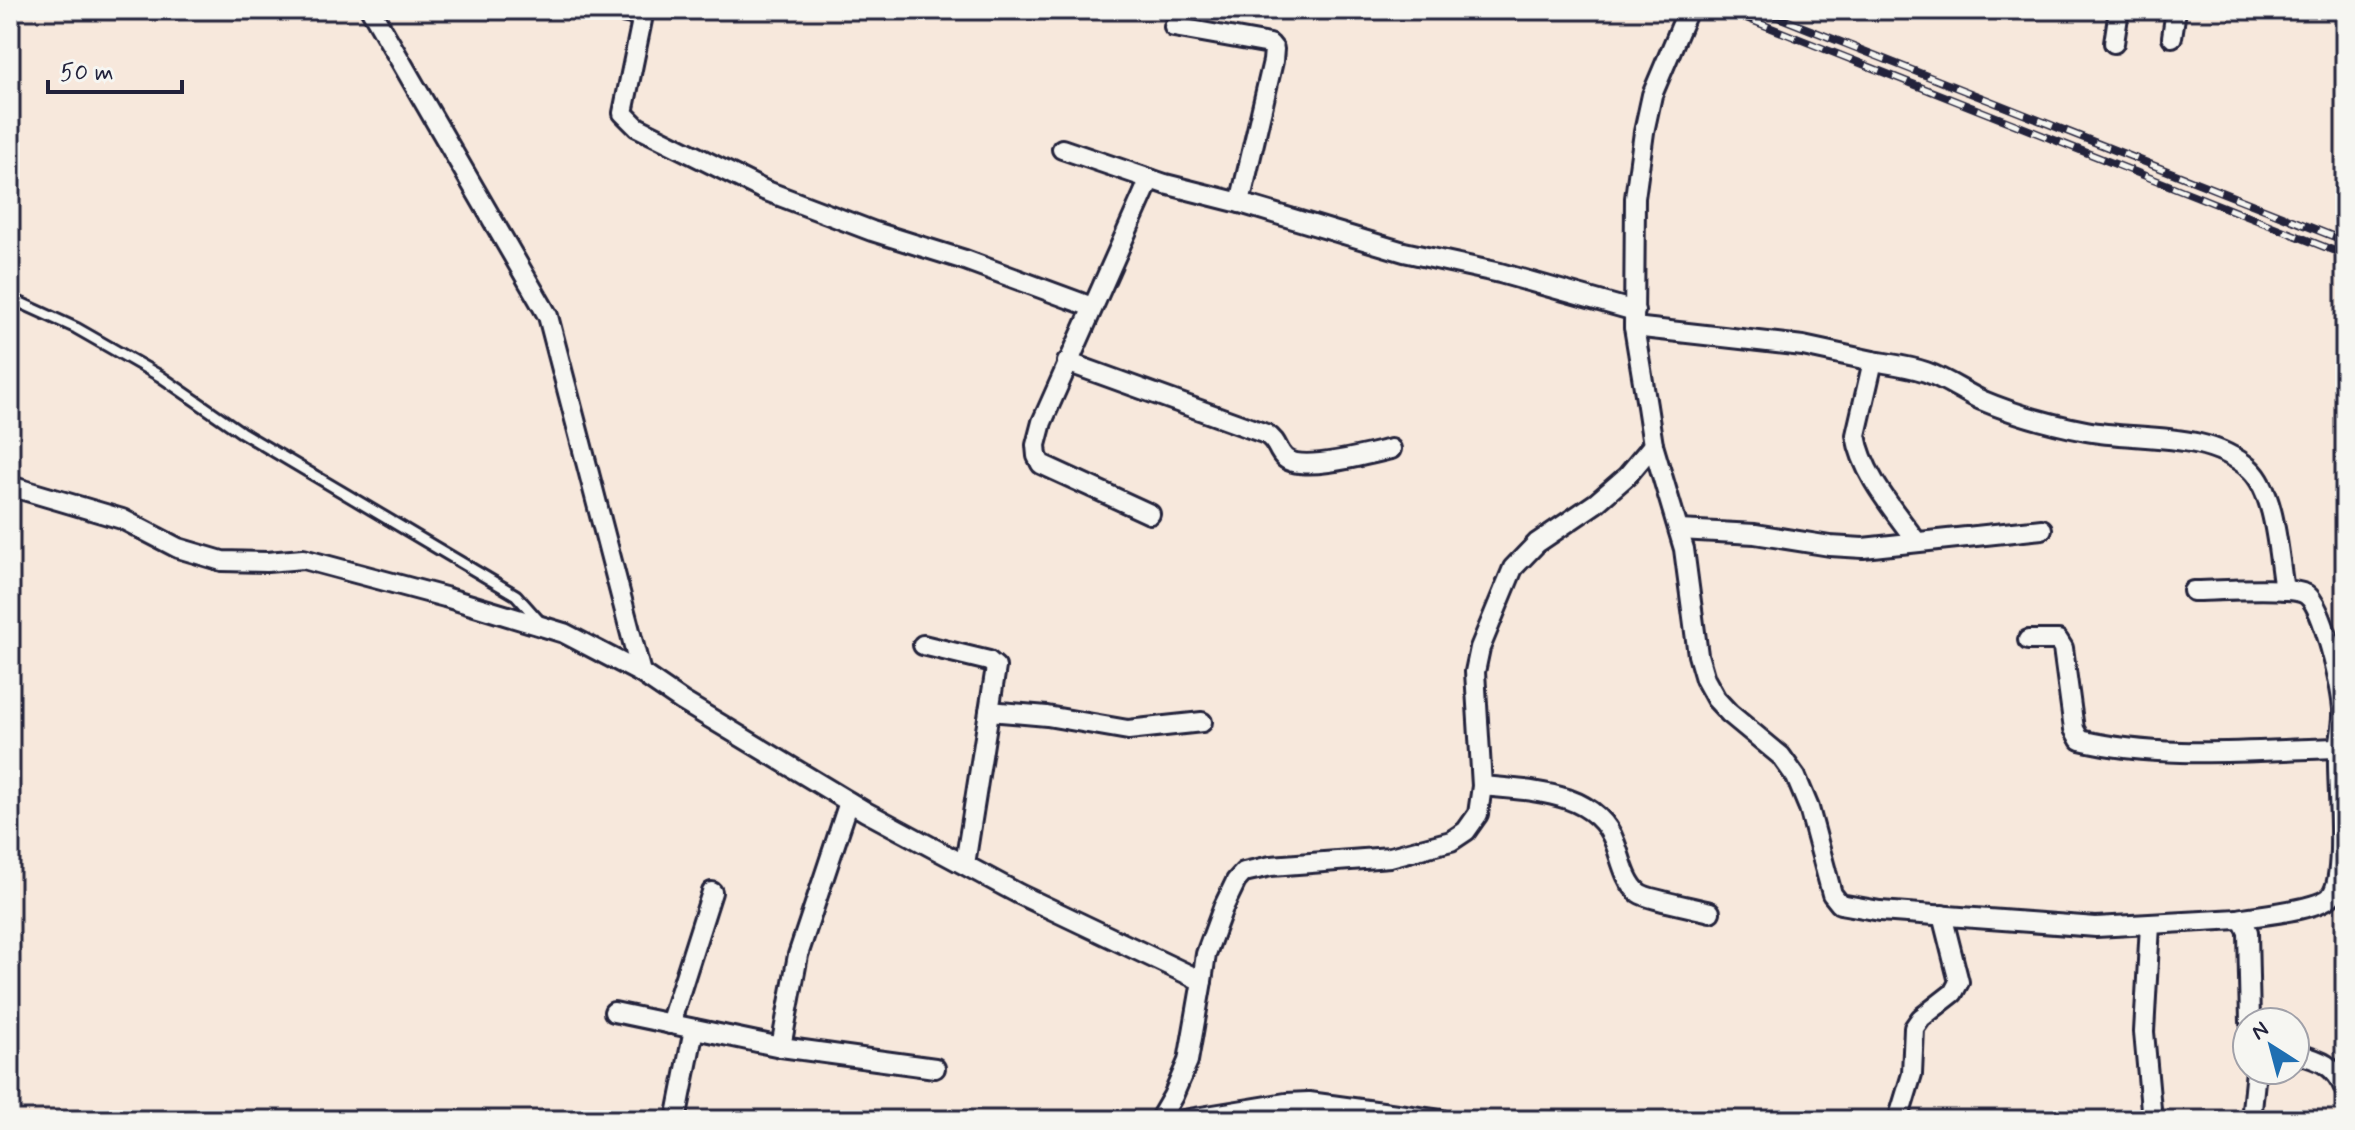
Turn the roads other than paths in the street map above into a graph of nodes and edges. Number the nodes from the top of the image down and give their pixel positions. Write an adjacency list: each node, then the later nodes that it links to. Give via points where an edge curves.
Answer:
1 (371, 10): 29 (street, via 548,316)
2 (613, 10): 13 (street, via 642,20 623,113 637,127 764,190)
3 (1688, 10): 14 (street, via 1652,95 1644,132 1635,198)
4 (2119, 10): 8 (street)
5 (2176, 10): 7 (street)
6 (1174, 27): 11 (street, via 1270,44 1274,49)
7 (2172, 37)
8 (2114, 43)
9 (1062, 149): 10 (street)
10 (1150, 179): 11 (street); 13 (street)
11 (1240, 203): 14 (street, via 1404,252 1500,273)
12 (10, 298): 26 (lane, via 160,376 241,432 464,562 516,595)
13 (1092, 307): 16 (street)
14 (1635, 319): 15 (street); 17 (street)
15 (1873, 361): 23 (street, via 1858,446); 24 (street, via 1923,371 2022,415 2088,432 2174,440 2238,459 2265,491)
16 (1067, 362): 18 (street, via 1266,434 1292,462); 20 (street, via 1036,445 1041,464)
17 (1653, 445): 22 (street); 33 (street, via 1627,476 1537,543 1513,568 1475,672)
18 (1391, 449)
19 (10, 486): 26 (street, via 122,519 178,548 222,561 303,559)
20 (1150, 514)
21 (2042, 529): 23 (street)
22 (1679, 530): 23 (street, via 1841,547); 38 (street, via 1705,679 1729,713 1781,756 1796,777 1836,900 1845,907)
23 (1916, 541)
24 (2284, 590): 25 (street); 32 (street, via 2303,592 2321,615 2341,697)
25 (2193, 591)
26 (544, 627): 29 (street)
27 (2028, 640): 32 (street, via 2058,640 2063,648 2080,740 2128,750 2191,751)
28 (923, 645): 30 (street, via 993,663)
29 (641, 673): 34 (street)
30 (989, 711): 31 (street, via 1128,730); 35 (street)
31 (1202, 722)
32 (2342, 742): 39 (street, via 2334,891 2320,904)
33 (1482, 786): 37 (street, via 1576,801 1598,814 1610,830 1639,893); 41 (street, via 1478,814 1451,841 1390,857 1244,872 1223,908)
34 (849, 802): 35 (street); 46 (street, via 798,955)
35 (965, 864): 41 (street)
36 (712, 892): 44 (street)
37 (1710, 912)
38 (1942, 915): 40 (street, via 2086,926); 55 (street, via 1959,982 1914,1028 1912,1074)
39 (2238, 919): 40 (street); 42 (street, via 2248,932)
40 (2150, 925): 56 (street, via 2144,1032)
41 (1202, 981): 52 (street, via 1188,1061)
42 (2250, 1006)
43 (614, 1012): 44 (street)
44 (670, 1024): 45 (street)
45 (694, 1029): 46 (street); 51 (street)
46 (781, 1047): 48 (street)
47 (2311, 1058): 50 (street, via 2332,1067)
48 (935, 1068)
49 (2254, 1086): 57 (street)
50 (2345, 1090)
51 (676, 1120)
52 (1159, 1120)
53 (1183, 1120): 54 (street, via 1309,1102)
54 (1441, 1120)
55 (1898, 1120)
56 (2152, 1120)
57 (2251, 1120)

